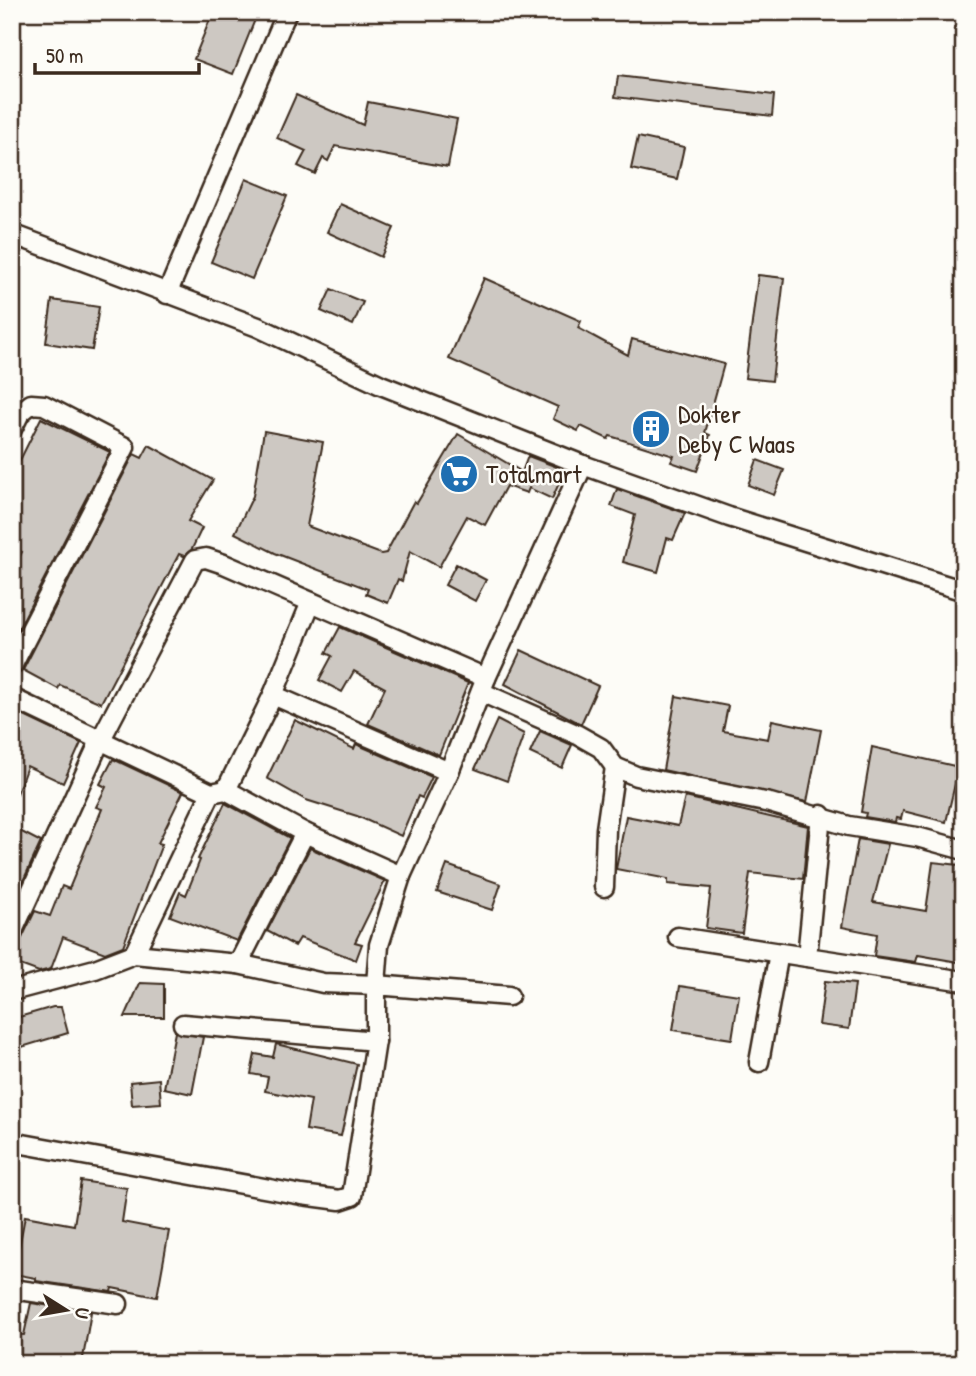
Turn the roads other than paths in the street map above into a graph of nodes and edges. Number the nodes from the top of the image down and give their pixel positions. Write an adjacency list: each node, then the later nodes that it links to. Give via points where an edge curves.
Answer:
1 (287, 12): 3 (street)
2 (12, 234): 3 (street)
3 (167, 294): 5 (street, via 258,327 381,385)
4 (12, 429): 8 (street, via 20,413 36,403 125,447)
5 (583, 465): 6 (street, via 729,517); 9 (street)
6 (964, 591)
7 (311, 602): 9 (street); 10 (street); 12 (street, via 224,564 195,560)
8 (12, 666)
9 (484, 685): 13 (street, via 601,748); 14 (street)
10 (273, 695): 14 (street); 15 (street)
11 (12, 698): 12 (street)
12 (100, 741): 15 (street); 21 (street)
13 (615, 767): 16 (street, via 636,776); 20 (street)
14 (449, 772): 19 (street)
15 (219, 791): 17 (street); 24 (street)
16 (821, 815): 18 (street, via 849,826 917,836); 25 (street)
17 (305, 833): 19 (street); 26 (street)
18 (964, 850)
19 (401, 876): 28 (street, via 379,945)
20 (604, 887)
21 (12, 933)
22 (678, 937): 23 (street)
23 (779, 953): 25 (street); 33 (street)
24 (134, 954): 26 (street); 29 (street)
25 (807, 957): 27 (street)
26 (238, 964): 28 (street, via 296,979)
27 (964, 981)
28 (376, 985): 30 (street); 32 (street)
29 (12, 991)
30 (509, 996)
31 (183, 1024): 32 (street)
32 (376, 1041): 34 (street, via 352,1196 347,1199 302,1195)
33 (758, 1062)
34 (12, 1142)
35 (12, 1289): 36 (street)
36 (118, 1304)

